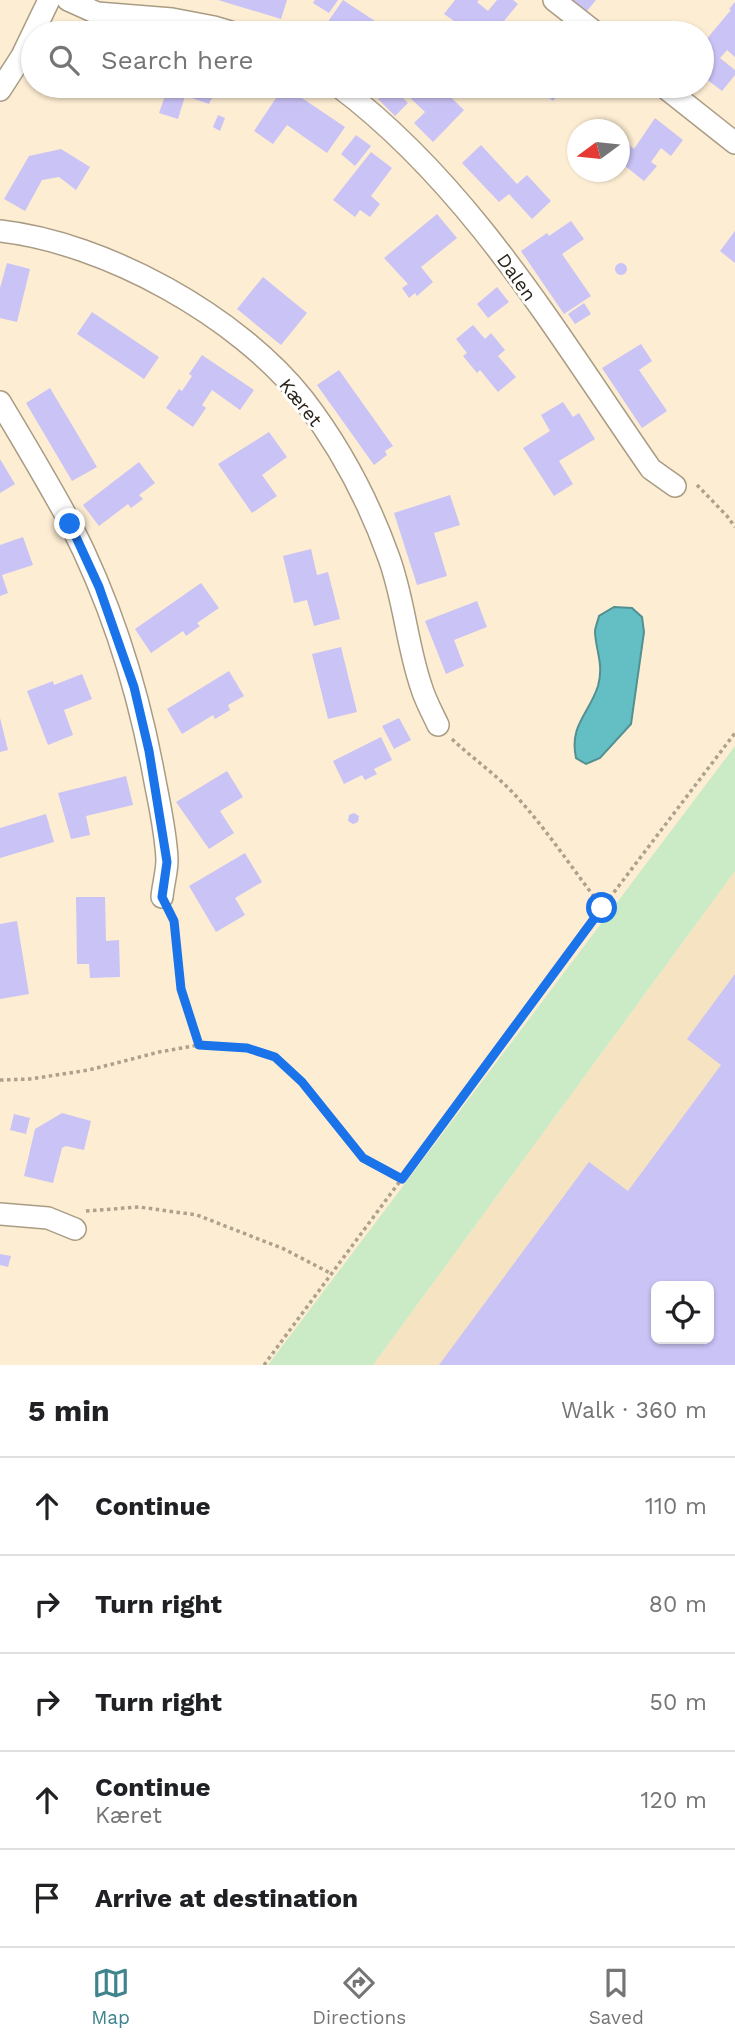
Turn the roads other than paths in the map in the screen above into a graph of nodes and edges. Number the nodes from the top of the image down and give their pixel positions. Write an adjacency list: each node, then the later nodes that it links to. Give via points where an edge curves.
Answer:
1 (49, 0): 4 (street)
2 (68, 0): 5 (street, via 97,13)
3 (554, 0): 6 (street)
4 (39, 21)
5 (182, 21)
6 (581, 21)
7 (21, 58): 8 (street)
8 (0, 90)
9 (352, 98): 14 (street, Dalen, via 431,170 493,241 652,469)
10 (678, 98): 11 (street)
11 (735, 143)
12 (0, 231): 15 (street, Kæret, via 57,241 100,256 179,296 264,358 303,399 365,499 389,559 421,686)
13 (0, 402): 16 (street, via 70,524 99,587 130,675 149,751 167,862)
14 (675, 486)
15 (438, 725)
16 (162, 897)
17 (0, 1214): 18 (street, via 48,1218)
18 (75, 1229)

